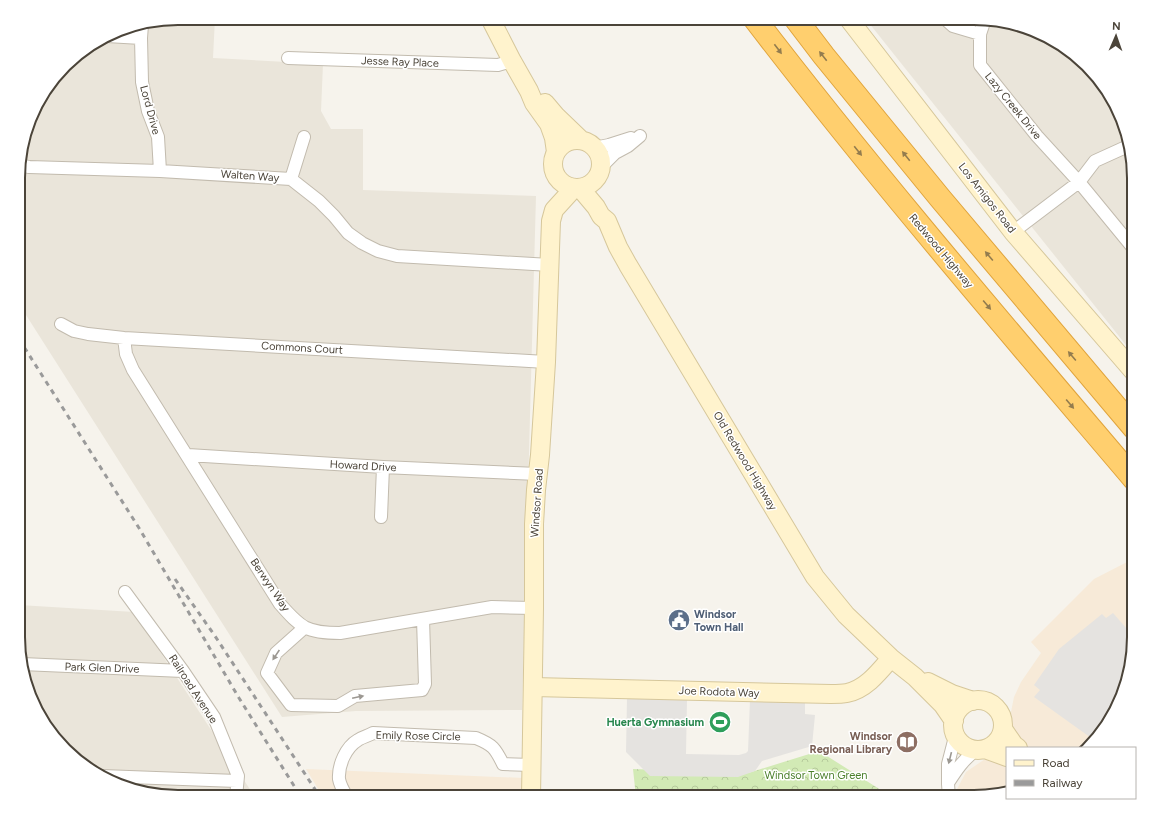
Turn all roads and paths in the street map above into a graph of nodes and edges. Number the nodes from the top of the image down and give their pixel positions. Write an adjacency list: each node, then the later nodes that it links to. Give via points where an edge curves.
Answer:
1 (494, 25): 12 (main road)
2 (759, 25): 37 (highway, Redwood Highway, one-way to 37, via 887,186)
3 (800, 25): 34 (highway, one-way to 3, via 940,198)
4 (853, 25): 27 (main road, Los Amigos Road)
5 (952, 25): 8 (street)
6 (983, 25): 8 (street, Lazy Creek Drive)
7 (142, 29): 10 (street, Lord Drive)
8 (980, 34): 23 (street, Lazy Creek Drive, via 980,65 1037,136)
9 (120, 37): 10 (street)
10 (141, 38): 19 (street, Lord Drive, via 142,82 148,111 158,137)
11 (288, 58): 12 (street, Jesse Ray Place, via 498,65)
12 (512, 61): 13 (main road)
13 (529, 91): 15 (main road, via 541,98 556,116); 17 (main road, via 549,124)
14 (304, 137): 22 (street)
15 (588, 144): 17 (main road, via 574,140 566,142); 21 (main road, via 598,152 601,159); 21 (street, via 609,145 640,136 615,153)
16 (1124, 148): 23 (street, via 1095,161)
17 (556, 152): 20 (main road, via 552,165)
18 (25, 166): 19 (street, Walten Way)
19 (160, 171): 22 (street, Walten Way)
20 (554, 171): 24 (main road, via 562,182); 25 (main road, Windsor Road, via 551,201)
21 (599, 172): 24 (main road, via 592,182); 26 (main road, Old Redwood Highway)
22 (291, 179): 29 (street, Walten Way, via 319,201 348,233 378,251 396,256)
23 (1079, 182): 27 (street); 28 (street, Lazy Creek Drive)
24 (577, 188): 25 (main road); 26 (main road, Old Redwood Highway)
25 (554, 210): 29 (main road, Windsor Road, via 551,221)
26 (607, 221): 44 (main road, Old Redwood Highway, via 628,265 815,577 846,616)
27 (1013, 232): 33 (main road, Los Amigos Road)
28 (1127, 241)
29 (550, 265): 32 (main road, Windsor Road)
30 (61, 324): 31 (street, Commons Court, via 74,331)
31 (124, 338): 32 (street, Commons Court); 35 (street, Berwyn Way, via 126,354 133,370)
32 (546, 362): 38 (main road, Windsor Road)
33 (1127, 364)
34 (1127, 420)
35 (188, 456): 36 (street, Howard Drive); 43 (street, Berwyn Way, via 280,604)
36 (383, 467): 38 (street, Howard Drive); 39 (street)
37 (1127, 471)
38 (538, 474): 41 (main road, Windsor Road, via 534,524)
39 (381, 517)
40 (125, 592): 46 (street, Railroad Avenue)
41 (534, 608): 42 (street, Berwyn Way, via 492,608); 48 (main road, Windsor Road)
42 (423, 620): 43 (street, Berwyn Way, via 340,633 322,633); 43 (street, one-way to 42, via 276,653 267,673 291,705 338,706 355,696 422,690 425,684)
43 (304, 628)
44 (891, 658): 47 (main road, Old Redwood Highway); 48 (main road, Joe Rodota Way, via 865,685 847,693)
45 (27, 664): 46 (street, Park Glen Drive)
46 (183, 671): 57 (street, Railroad Avenue, via 214,717 238,776)
47 (915, 677): 49 (main road, Old Redwood Highway); 50 (main road, Old Redwood Highway, via 943,705)
48 (533, 687): 55 (main road, Windsor Road)
49 (973, 701): 50 (main road, via 960,708 956,714); 51 (main road, via 981,700 995,706 1003,719)
50 (954, 727): 53 (main road, via 958,740 963,745); 58 (street, one-way to 58, via 954,741 948,764)
51 (1003, 728): 52 (main road); 53 (main road, via 997,742)
52 (1017, 747)
53 (980, 750): 54 (main road); 58 (street, via 962,762)
54 (1006, 757)
55 (531, 765): 60 (street, Emily Rose Circle, via 503,764 496,750 487,742 476,738 373,734 357,740 342,760 339,780); 61 (main road, Windsor Road)
56 (116, 777): 57 (street)
57 (237, 781): 59 (street, Railroad Avenue)
58 (948, 784): 62 (street)
59 (236, 790)
60 (343, 790)
61 (531, 790)
62 (948, 790)

